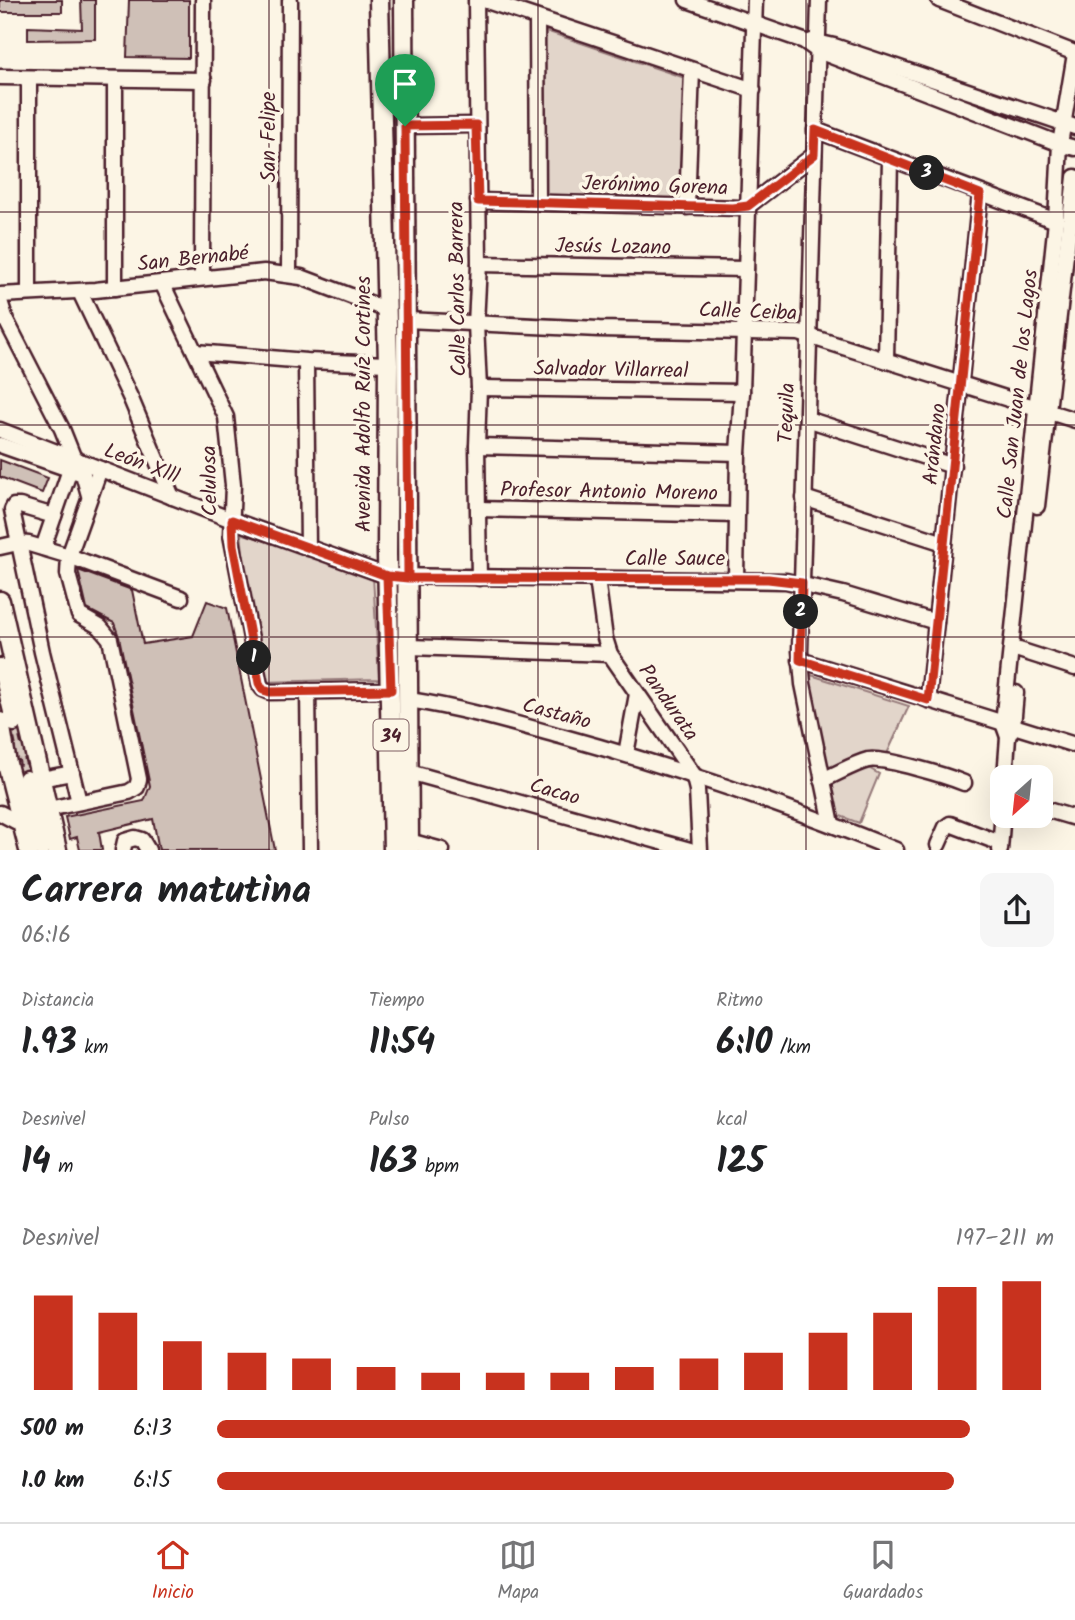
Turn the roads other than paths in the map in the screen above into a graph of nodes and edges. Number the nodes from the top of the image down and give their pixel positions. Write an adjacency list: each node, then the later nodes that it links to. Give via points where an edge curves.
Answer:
1 (203, 0): 19 (street)
2 (290, 0): 38 (street, San Felipe)
3 (379, 0): 46 (main road, Avenida Adolfo Ruíz Cortines / 34)
4 (404, 0): 22 (main road, Avenida Adolfo Ruíz Cortines / 34)
5 (476, 0): 21 (street, Calle Carlos Barrera)
6 (484, 0): 11 (street)
7 (687, 0): 12 (street)
8 (755, 0): 12 (street)
9 (819, 0): 13 (street, Tequila)
10 (939, 0): 14 (street)
11 (537, 18): 15 (street); 32 (street)
12 (755, 23): 13 (street); 20 (street)
13 (814, 44): 23 (street); 24 (street, Tequila); 25 (street)
14 (1075, 54): 23 (street, Calle San Juan de los Lagos)
15 (692, 70): 20 (street); 34 (street)
16 (0, 77): 17 (street)
17 (29, 78): 18 (street); 43 (street)
18 (115, 79): 19 (street); 41 (street)
19 (204, 80): 39 (street)
20 (753, 90): 33 (street)
21 (476, 125): 22 (street); 31 (street, Calle Carlos Barrera)
22 (405, 126): 47 (main road, Avenida Adolfo Ruíz Cortines / 34)
23 (1069, 126): 25 (street, Calle San Juan de los Lagos)
24 (815, 130): 27 (street, Tequila); 28 (street)
25 (1060, 144): 26 (street); 35 (street, Calle San Juan de los Lagos)
26 (1075, 148)
27 (814, 155): 33 (street, Jerónimo Gorena); 50 (street, Tequila)
28 (890, 159): 30 (street); 52 (street)
29 (1075, 177): 58 (street, Calle San Juan de los Lagos)
30 (980, 194): 35 (street); 55 (street, Arándano)
31 (478, 201): 32 (street, Jerónimo Gorena); 36 (street, Calle Carlos Barrera)
32 (538, 202): 34 (street, Jerónimo Gorena)
33 (748, 206): 34 (street, Jerónimo Gorena); 37 (street)
34 (687, 207)
35 (1056, 221): 58 (street, Calle San Juan de los Lagos)
36 (479, 264): 37 (street, Jesús Lozano); 48 (street, Calle Carlos Barrera)
37 (746, 269): 49 (street)
38 (289, 274): 39 (street, San Bernabé); 46 (street, San Bernabé)
39 (202, 277): 40 (street, San Bernabé)
40 (162, 283): 41 (street, San Bernabé); 51 (street, Celulosa)
41 (115, 288): 42 (street, San Bernabé)
42 (80, 292): 43 (street, San Bernabé); 71 (street)
43 (29, 293): 44 (street, San Bernabé)
44 (0, 295)
45 (0, 301): 61 (street)
46 (385, 309): 54 (main road, Avenida Adolfo Ruíz Cortines / 34)
47 (406, 320): 48 (street, Calle Ceiba); 84 (main road, Avenida Adolfo Ruíz Cortines / 34)
48 (476, 324): 49 (street, Calle Ceiba); 56 (street, Calle Carlos Barrera)
49 (743, 330): 50 (street, Calle Ceiba); 57 (street)
50 (809, 334): 52 (street, Calle Ceiba); 59 (street, Tequila)
51 (195, 352): 53 (street); 76 (street, Celulosa, via 226,417)
52 (886, 359): 55 (street, Calle Ceiba)
53 (306, 360): 54 (street); 81 (street)
54 (388, 364): 83 (main road, Avenida Adolfo Ruíz Cortines / 34)
55 (961, 384): 58 (street, Calle Ceiba); 68 (street, Arándano)
56 (480, 388): 57 (street, Salvador Villarreal); 64 (street, Calle Carlos Barrera)
57 (742, 392): 66 (street)
58 (1043, 410): 60 (street, Calle Ceiba); 94 (street, Calle San Juan de los Lagos); 105 (street, Calle San Juan de los Lagos)
59 (807, 419): 68 (street); 72 (street, Tequila)
60 (1075, 420)
61 (62, 429): 65 (street); 67 (street)
62 (0, 430): 65 (street, León Xlll)
63 (0, 445): 67 (street)
64 (477, 446): 66 (street); 73 (street, Calle Carlos Barrera)
65 (46, 448): 67 (street, León Xlll)
66 (738, 453): 74 (street)
67 (72, 464): 69 (street, León Xlll); 70 (street, via 85,476); 75 (street)
68 (953, 466): 78 (street, Arándano)
69 (100, 469): 70 (street); 71 (street, León Xlll)
70 (89, 495): 82 (street)
71 (172, 497): 76 (street, León Xlll)
72 (804, 498): 78 (street); 88 (street, Tequila)
73 (479, 509): 74 (street, Profesor Antonio Moreno); 85 (street, Calle Carlos Barrera)
74 (737, 515): 87 (street)
75 (54, 516): 77 (street, via 15,506); 80 (street)
76 (232, 520): 81 (street, León Xlll); 100 (street, Celulosa, via 259,683 270,692)
77 (18, 543): 79 (street); 80 (street); 111 (street)
78 (944, 543): 91 (street, Arándano)
79 (0, 547)
80 (43, 548): 82 (street)
81 (308, 548): 83 (street, León Xlll)
82 (69, 556): 89 (street); 116 (street, via 68,574 79,614 110,639 139,779 129,792)
83 (387, 576): 84 (street, León Xlll); 99 (main road, Avenida Adolfo Ruíz Cortines / 34)
84 (408, 578): 85 (street, Calle Sauce); 93 (main road, Avenida Adolfo Ruíz Cortines / 34)
85 (480, 578): 86 (street, Calle Sauce)
86 (597, 579): 87 (street, Calle Sauce); 95 (street, Pandurata)
87 (736, 579): 88 (street, Calle Sauce)
88 (802, 583): 91 (street, Calle Sauce); 96 (street, Tequila)
89 (181, 598)
90 (0, 601): 113 (main road)
91 (936, 622): 103 (street, Arándano)
92 (0, 639): 104 (street)
93 (409, 647): 95 (street); 102 (main road, Avenida Adolfo Ruíz Cortines / 34)
94 (1019, 650): 98 (street); 105 (street, Calle San Juan de los Lagos)
95 (610, 654): 101 (street, Pandurata)
96 (800, 660): 103 (street); 114 (street, Tequila)
97 (0, 666): 104 (street)
98 (1075, 668)
99 (391, 690): 100 (street); 136 (main road, Avenida Adolfo Ruíz Cortines / 34)
100 (308, 691): 135 (street)
101 (637, 694): 107 (street); 112 (street, Pandurata)
102 (409, 700): 107 (street, Castaño); 110 (main road, Avenida Adolfo Ruíz Cortines / 34)
103 (928, 700): 105 (street)
104 (12, 723): 108 (main road)
105 (1008, 729): 106 (street); 109 (street, Calle San Juan de los Lagos)
106 (1075, 745)
107 (626, 754): 112 (street, Castaño)
108 (4, 765): 113 (main road)
109 (1006, 765)
110 (409, 772): 126 (main road, Avenida Adolfo Ruíz Cortines / 34); 138 (street, Cacao)
111 (72, 773): 113 (street); 116 (street)
112 (693, 774): 122 (street, Castaño); 139 (street, Pandurata)
113 (28, 780): 117 (street); 118 (main road); 123 (main road); 130 (street); 131 (street)
114 (822, 780): 115 (street, via 867,760 882,760); 122 (street, Tequila)
115 (964, 783)
116 (79, 802): 118 (street)
117 (0, 806)
118 (48, 808): 132 (main road)
119 (1054, 812): 121 (street)
120 (0, 813): 123 (street)
121 (1075, 818)
122 (832, 824): 140 (street, Castaño)
123 (23, 825): 129 (main road)
124 (1002, 828): 127 (street)
125 (981, 836): 127 (street); 128 (street, via 950,824); 141 (street)
126 (409, 845): 137 (street)
127 (1000, 847)
128 (941, 848)
129 (29, 850)
130 (42, 850)
131 (49, 850)
132 (57, 850)
133 (123, 850): 134 (street, via 125,841 135,838)
134 (148, 850)
135 (310, 850)
136 (393, 850)
137 (443, 850)
138 (690, 850)
139 (700, 850)
140 (896, 850)
141 (975, 850)

